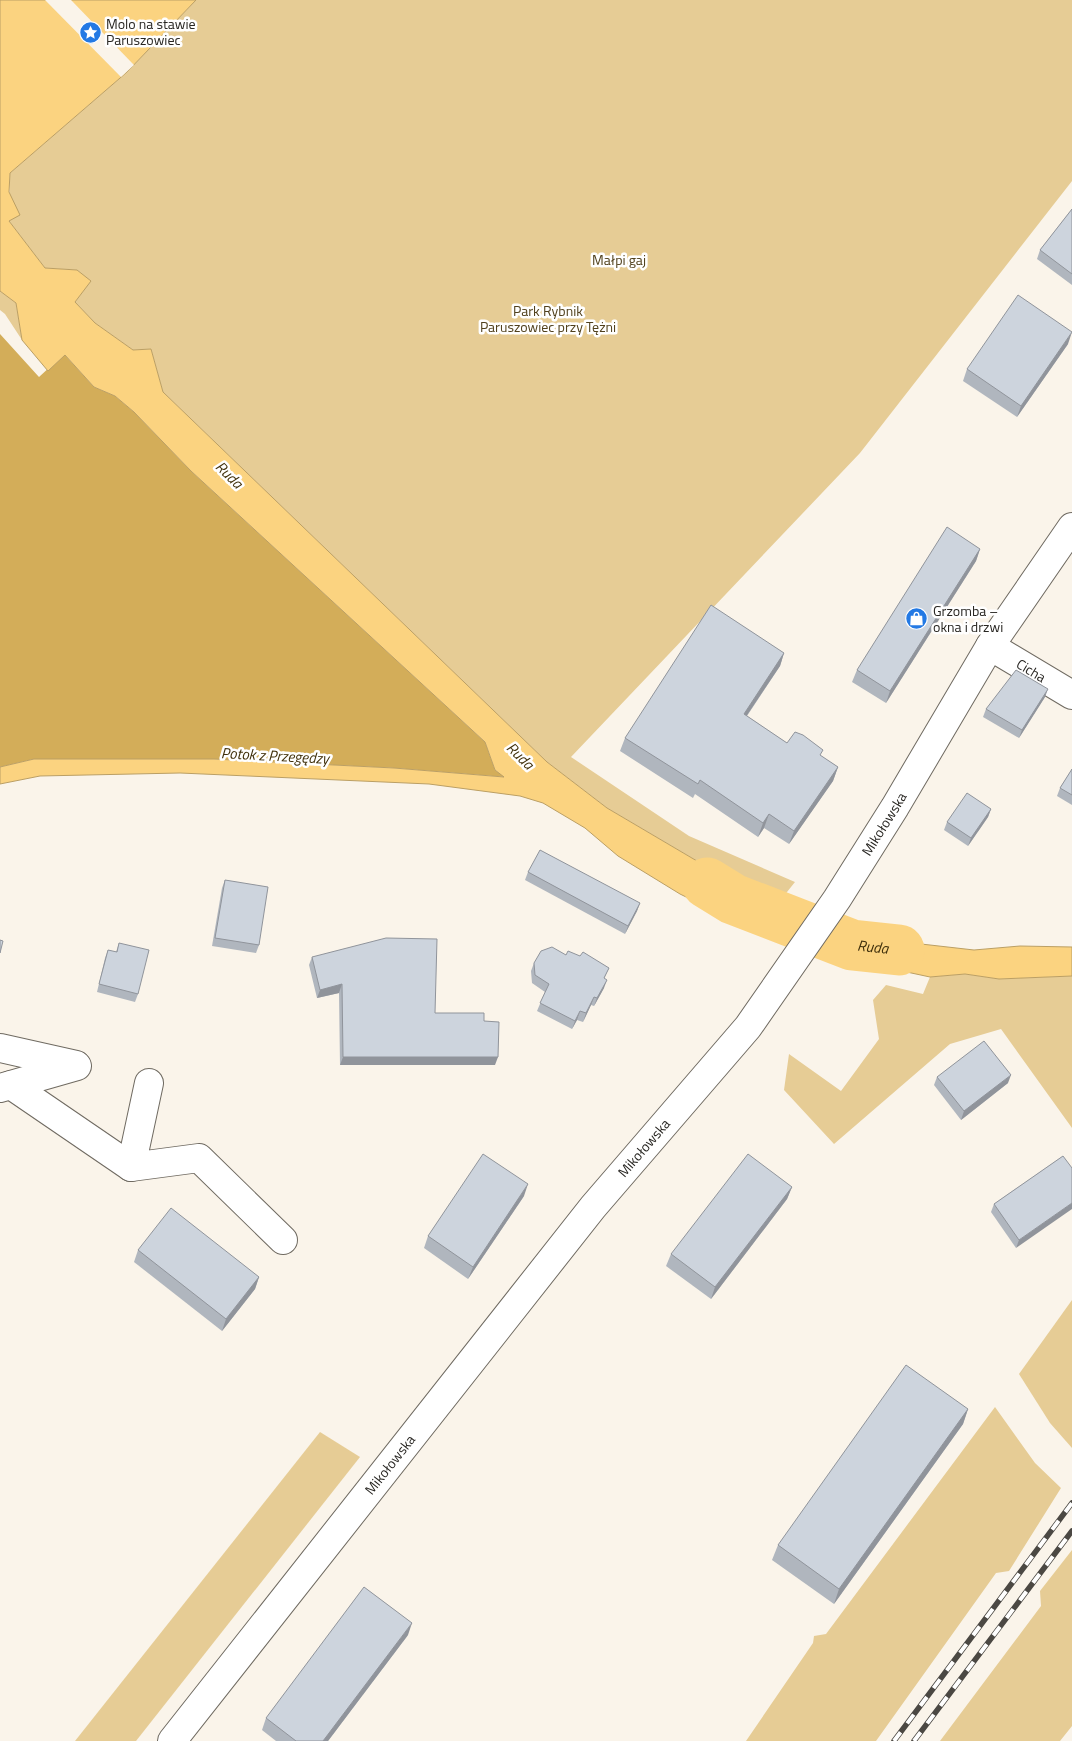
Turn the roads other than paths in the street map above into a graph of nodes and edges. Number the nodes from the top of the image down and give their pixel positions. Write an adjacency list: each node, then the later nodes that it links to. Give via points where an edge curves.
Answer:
1 (1072, 526): 2 (main road, Mikołowska)
2 (990, 646): 3 (main road, Cicha); 9 (main road, Mikołowska, via 837,899 733,1046 593,1207)
3 (1072, 695)
4 (0, 1048): 6 (main road, via 77,1066)
5 (149, 1083): 7 (main road)
6 (6, 1086): 7 (main road)
7 (132, 1167): 8 (main road, via 199,1158)
8 (284, 1240)
9 (172, 1741)

